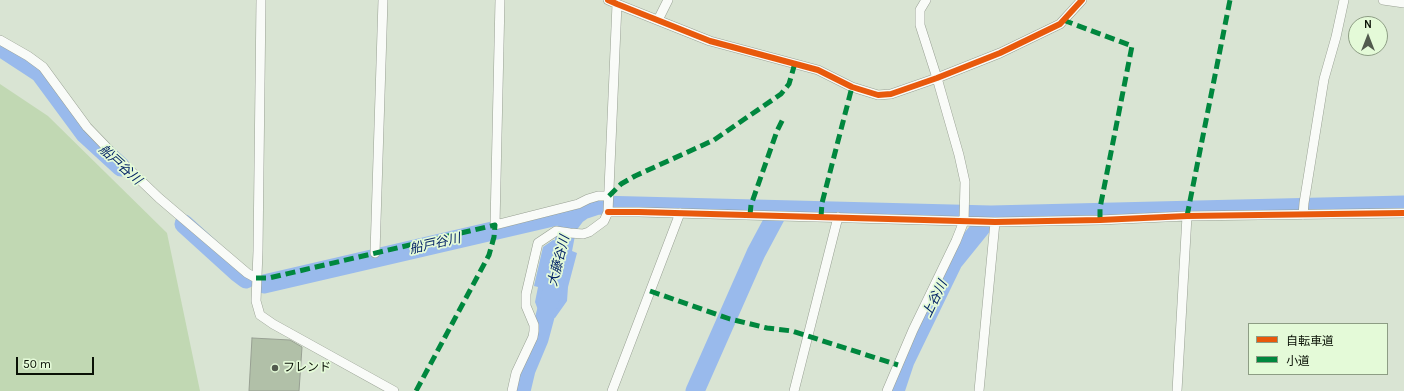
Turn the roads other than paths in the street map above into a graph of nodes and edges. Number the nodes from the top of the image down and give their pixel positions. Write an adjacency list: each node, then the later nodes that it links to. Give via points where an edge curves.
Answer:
1 (261, 0): 23 (street)
2 (383, 0): 22 (street)
3 (500, 0): 14 (street, via 495,225 578,204 598,196)
4 (668, 0): 11 (street)
5 (926, 0): 13 (street, via 920,10 920,24)
6 (1082, 0): 13 (street, via 1060,24 1000,53)
7 (1344, 0): 15 (street, via 1324,79)
8 (1383, 0): 10 (street)
9 (614, 2): 11 (street); 14 (street)
10 (1404, 3)
11 (658, 20): 13 (street, via 710,41 818,70 852,87 878,95 891,94)
12 (0, 40): 23 (street, via 43,67 87,127 114,155 160,198)
13 (937, 78): 18 (street, via 965,182)
14 (609, 205): 16 (street); 25 (street, via 604,221 589,232 583,234 556,231 538,242 526,294 526,306 534,331 516,374)
15 (1303, 210): 17 (street); 19 (street)
16 (680, 213): 20 (street); 26 (street)
17 (1404, 213)
18 (964, 216): 20 (street); 21 (street); 28 (street, via 956,241 912,330)
19 (1187, 216): 21 (street); 30 (street)
20 (838, 218): 27 (street)
21 (988, 222): 29 (street)
22 (375, 253)
23 (256, 278): 24 (street, via 256,301 260,315)
24 (394, 391)
25 (512, 391)
26 (612, 391)
27 (794, 391)
28 (887, 391)
29 (979, 391)
30 (1177, 391)

